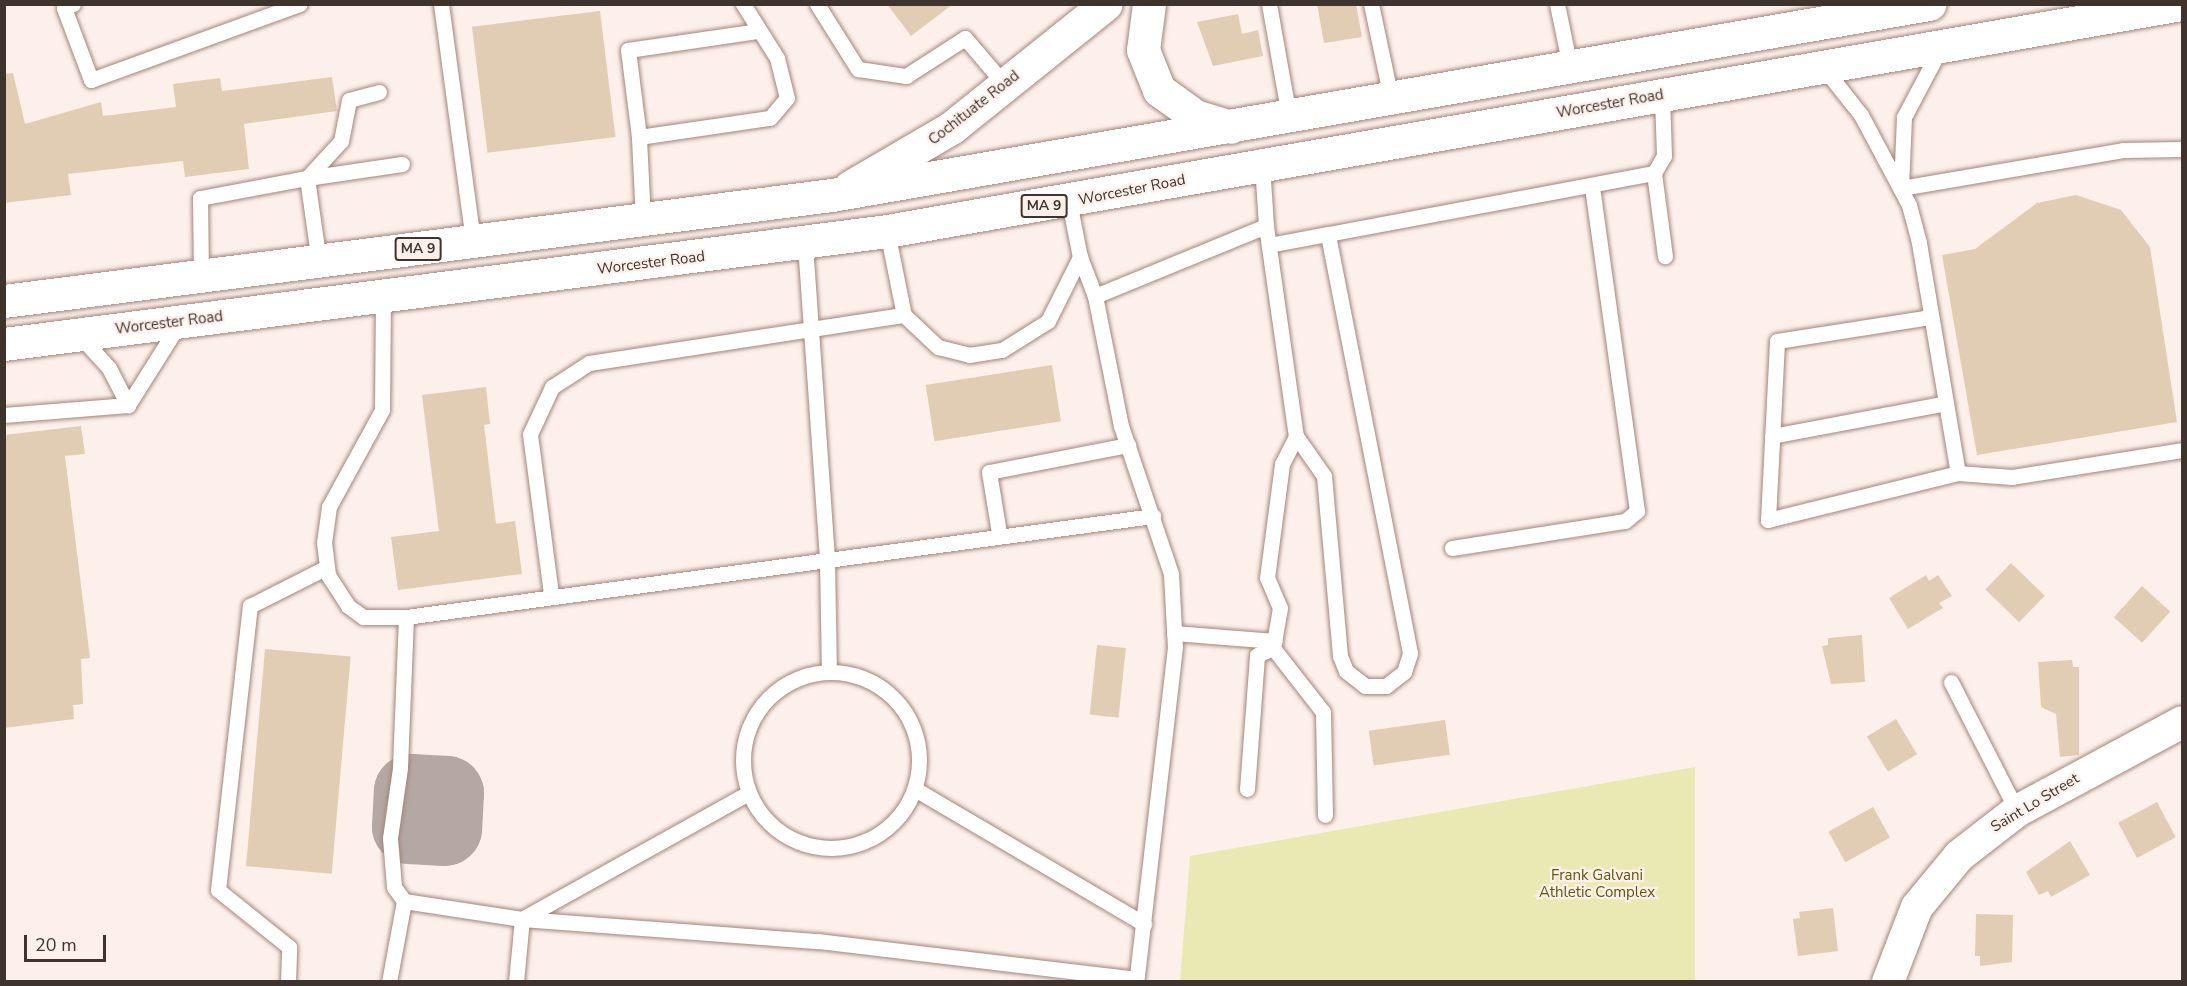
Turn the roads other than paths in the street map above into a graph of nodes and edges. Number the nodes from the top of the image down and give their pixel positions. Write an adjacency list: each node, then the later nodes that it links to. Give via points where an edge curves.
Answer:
1 (73, 4): 2 (lane, via 64,8 91,80)
2 (300, 4)
3 (441, 4): 40 (lane)
4 (743, 4): 16 (lane)
5 (817, 4): 20 (lane, via 858,69 906,76 965,38)
6 (1106, 4): 20 (main road, Cochituate Road)
7 (1149, 4): 25 (main road, via 1143,50 1159,90 1195,116)
8 (1269, 4): 24 (lane)
9 (1371, 4): 23 (lane)
10 (1557, 4): 18 (lane)
11 (1929, 4): 13 (main road, MA 9)
12 (2181, 4): 15 (main road, Worcester Road / MA 9)
13 (1867, 10): 18 (main road, MA 9)
14 (2182, 18): 15 (main road)
15 (2076, 23): 17 (main road, Worcester Road / MA 9)
16 (759, 31): 26 (lane, via 628,50); 26 (lane, via 777,58 787,98 770,118)
17 (1941, 46): 19 (main road, Worcester Road / MA 9); 33 (lane, via 1904,117)
18 (1570, 66): 23 (main road, MA 9)
19 (1823, 67): 22 (main road, Worcester Road / MA 9); 33 (lane, via 1861,115)
20 (1005, 85): 34 (main road, Cochituate Road, via 913,153)
21 (379, 93): 31 (lane, via 349,100 341,141)
22 (1662, 95): 29 (main road, Worcester Road / MA 9); 30 (lane, via 1664,156)
23 (1391, 98): 24 (main road, MA 9)
24 (1289, 116): 25 (main road, MA 9)
25 (1230, 127): 34 (main road, MA 9)
26 (639, 137): 36 (lane)
27 (2182, 149): 33 (lane, via 2123,150)
28 (402, 164): 31 (lane)
29 (1262, 165): 35 (main road, Worcester Road / MA 9); 37 (lane)
30 (1654, 173): 32 (lane); 43 (lane)
31 (307, 178): 45 (lane); 46 (lane, via 200,198)
32 (1592, 185): 39 (lane); 66 (lane, via 1637,511 1625,521)
33 (1900, 188): 51 (lane, via 1914,224)
34 (832, 195): 36 (main road, MA 9)
35 (1069, 202): 38 (main road, Worcester Road / MA 9); 44 (lane)
36 (643, 220): 40 (main road, MA 9)
37 (1266, 226): 42 (lane); 48 (lane)
38 (887, 231): 41 (main road, Worcester Road / MA 9); 50 (lane)
39 (1328, 234): 42 (lane); 59 (lane, via 1410,653 1404,672 1386,686 1365,686 1343,663 1324,476)
40 (473, 242): 45 (main road, MA 9)
41 (805, 244): 47 (main road, Worcester Road / MA 9); 53 (lane)
42 (1269, 245): 59 (lane)
43 (1665, 256)
44 (1080, 257): 48 (lane); 50 (lane, via 1048,321 1002,350 969,355 938,347)
45 (319, 262): 46 (main road, MA 9)
46 (201, 277): 49 (main road, MA 9)
47 (383, 296): 52 (main road, Worcester Road / MA 9); 68 (lane, via 382,410 329,507 324,542)
48 (1095, 296): 61 (lane)
49 (4, 301)
50 (904, 315): 53 (lane)
51 (1931, 317): 56 (lane); 60 (lane, via 1777,341)
52 (181, 321): 54 (main road, Worcester Road / MA 9); 57 (lane)
53 (813, 327): 67 (lane); 69 (lane, via 589,363 552,387 530,434)
54 (78, 334): 55 (main road, Worcester Road / MA 9); 57 (lane, via 109,368)
55 (4, 344)
56 (1946, 403): 60 (lane); 63 (lane)
57 (128, 405): 58 (lane)
58 (4, 415)
59 (1296, 436): 72 (lane, via 1282,464 1267,578 1280,608)
60 (1772, 436): 63 (lane, via 1768,520)
61 (1128, 445): 64 (lane); 65 (lane, via 989,472)
62 (2182, 450): 63 (lane, via 2012,477)
63 (1958, 473)
64 (1153, 516): 65 (lane, via 1024,537); 71 (lane, via 1171,574)
65 (999, 533): 67 (lane)
66 (1452, 548)
67 (827, 560): 69 (lane); 73 (lane)
68 (327, 567): 70 (lane, via 348,606 363,617); 86 (lane, via 250,606 218,890 289,947)
69 (551, 594): 70 (lane)
70 (406, 617): 81 (lane, via 400,768 390,838 394,887)
71 (1174, 633): 72 (lane); 83 (lane)
72 (1274, 645): 77 (lane, via 1257,654); 80 (lane, via 1323,712)
73 (829, 672): 76 (lane, via 857,675 882,688 903,708 916,734 920,762); 78 (lane, via 801,676 776,691 757,711 745,738 742,765)
74 (1951, 682): 79 (lane)
75 (2182, 722): 79 (street, Saint Lo Street)
76 (915, 789): 78 (lane, via 900,816 876,836 848,847 818,848 772,825); 83 (lane)
77 (1247, 789)
78 (748, 794): 82 (lane)
79 (2017, 812): 89 (street, Saint Lo Street, via 1959,856 1936,881 1901,938)
80 (1325, 815)
81 (404, 901): 82 (lane); 87 (lane)
82 (522, 919): 84 (lane, via 818,941); 88 (lane)
83 (1144, 924): 85 (lane)
84 (1074, 976): 85 (lane)
85 (1136, 980)
86 (288, 981)
87 (389, 981)
88 (516, 981)
89 (1888, 981)

